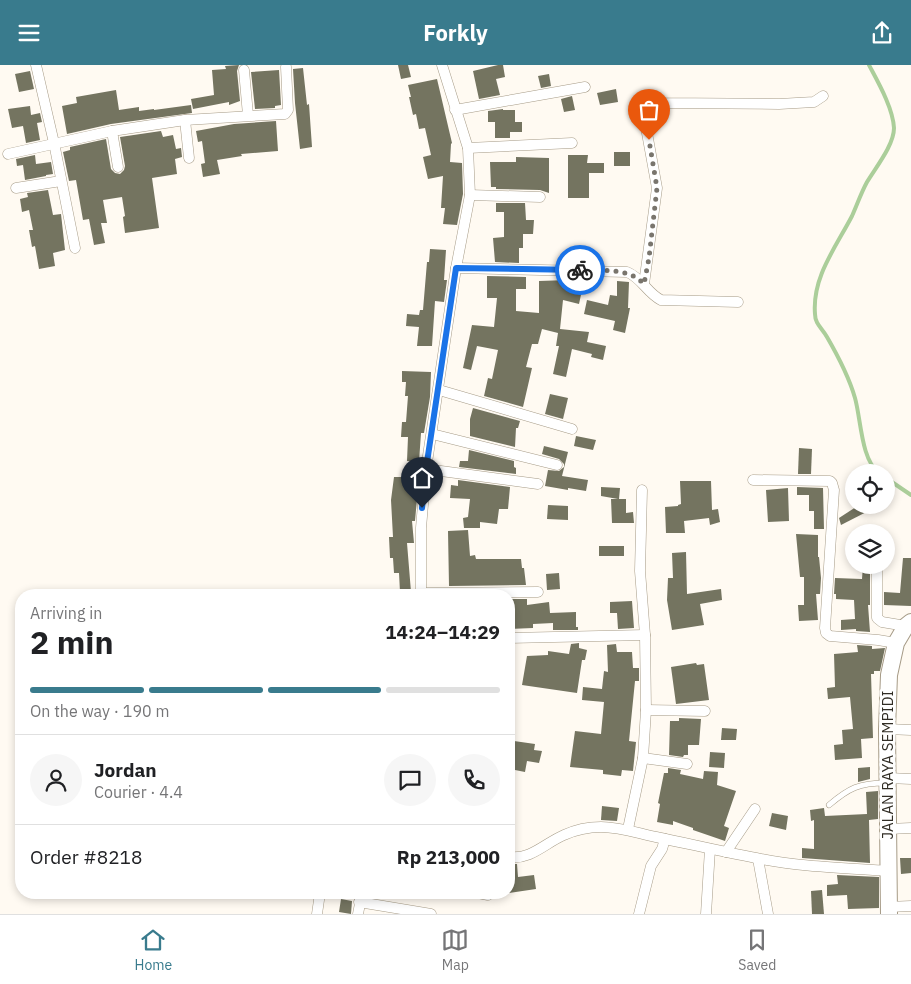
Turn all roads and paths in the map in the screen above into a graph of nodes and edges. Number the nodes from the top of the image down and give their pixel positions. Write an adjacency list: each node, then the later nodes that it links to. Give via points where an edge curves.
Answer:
1 (36, 65): 11 (street)
2 (442, 65): 7 (street)
3 (286, 67): 8 (street, via 287,112)
4 (244, 70): 8 (street)
5 (585, 87): 7 (street)
6 (823, 96): 23 (street, via 814,102 779,104 641,101 657,188)
7 (455, 110): 13 (street)
8 (248, 115): 9 (street)
9 (184, 120): 10 (street); 15 (street)
10 (112, 131): 11 (street); 16 (street)
11 (54, 143): 14 (street); 17 (street)
12 (572, 143): 13 (street)
13 (468, 148): 19 (street)
14 (8, 154)
15 (189, 159)
16 (118, 167)
17 (61, 181): 18 (street); 21 (street)
18 (16, 188)
19 (470, 195): 20 (street); 22 (street)
20 (540, 197)
21 (74, 248)
22 (456, 268): 23 (street, via 627,272); 25 (street)
23 (644, 284): 24 (street, via 661,300)
24 (738, 302)
25 (439, 390): 26 (street); 27 (street)
26 (572, 429)
27 (432, 434): 28 (street); 29 (street)
28 (558, 465)
29 (426, 469): 31 (street); 34 (street, via 421,528)
30 (753, 480): 40 (street, via 832,483 826,633)
31 (538, 484)
32 (642, 490): 38 (street, via 640,571)
33 (877, 574): 37 (street, via 877,617 882,622)
34 (421, 589)
35 (515, 593): 36 (street)
36 (538, 593)
37 (908, 624): 40 (main road, JALAN RAYA SEMPIDI)
38 (645, 635): 39 (street); 41 (street)
39 (515, 638)
40 (896, 643): 43 (main road, JALAN RAYA SEMPIDI, via 889,675)
41 (646, 710): 42 (street); 45 (street)
42 (705, 711)
43 (887, 729): 44 (street); 48 (main road, JALAN RAYA SEMPIDI)
44 (911, 730)
45 (643, 758): 46 (street); 52 (street)
46 (688, 764)
47 (911, 779): 48 (street)
48 (888, 780): 49 (lane, via 846,790); 53 (main road, JALAN RAYA SEMPIDI)
49 (829, 805)
50 (755, 809): 56 (street)
51 (911, 828): 53 (street)
52 (628, 829): 54 (street); 57 (street, via 600,827 576,831 526,856)
53 (888, 829): 59 (main road, JALAN RAYA SEMPIDI)
54 (665, 839): 55 (street); 68 (street, via 651,866)
55 (710, 849): 56 (street); 69 (street)
56 (726, 852): 58 (street)
57 (515, 858)
58 (758, 859): 59 (street); 70 (street)
59 (888, 871): 64 (main road, JALAN RAYA SEMPIDI)
60 (319, 899): 65 (street)
61 (361, 899): 66 (street)
62 (369, 899): 67 (street)
63 (911, 906): 64 (street)
64 (889, 911)
65 (316, 914)
66 (358, 914)
67 (431, 914)
68 (639, 914)
69 (706, 914)
70 (768, 914)

